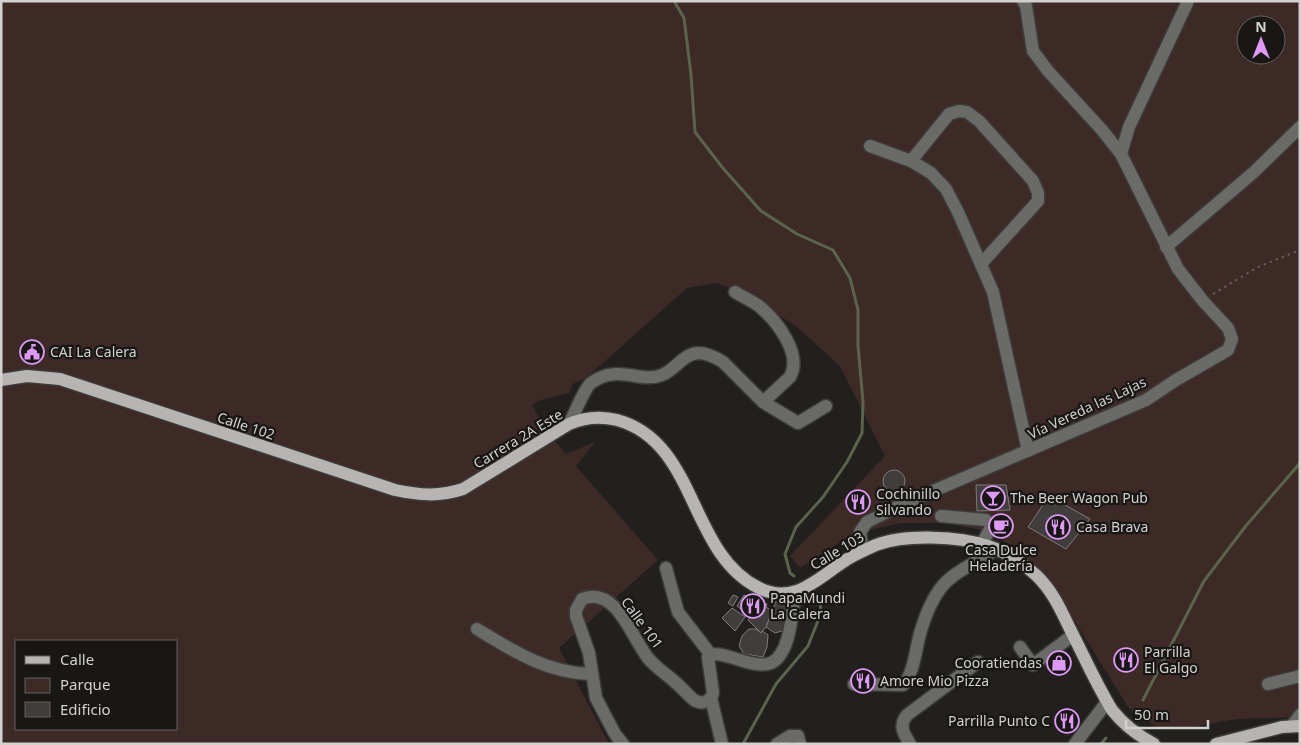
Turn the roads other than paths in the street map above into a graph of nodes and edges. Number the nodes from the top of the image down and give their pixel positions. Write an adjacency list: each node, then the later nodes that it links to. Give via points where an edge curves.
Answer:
1 (1023, 1): 5 (street, Vía Vereda las Lajas, via 1033,51)
2 (1188, 1): 5 (street, via 1129,127)
3 (1300, 127): 7 (street, via 1254,172)
4 (870, 146): 6 (street)
5 (1121, 154): 7 (street, Vía Vereda las Lajas)
6 (911, 161): 8 (street, via 931,173 946,189); 8 (street, via 949,114 967,112 1034,182 1038,201)
7 (1166, 247): 15 (street, Vía Vereda las Lajas, via 1178,269 1228,328 1232,339 1228,350 1146,400)
8 (981, 264): 15 (street, via 993,292)
9 (735, 292): 11 (street, via 758,306 776,323 789,343 793,372)
10 (6, 379): 16 (main road, Calle 102, via 44,376 60,379 395,490 432,495)
11 (764, 402): 12 (street, via 798,423); 14 (street, via 715,356 695,353 661,375 608,375 588,385)
12 (826, 406)
13 (612, 419): 14 (main road, Carrera 2A Este, via 590,418); 22 (main road, Calle 103, via 637,428 665,451 715,545 737,573 766,592)
14 (569, 424): 16 (main road, Carrera 2A Este)
15 (1028, 451): 20 (street, Vía Vereda las Lajas, via 867,522 860,532)
16 (471, 485)
17 (941, 516): 18 (street, via 990,522 992,525)
18 (982, 544): 19 (main road, Calle 103); 20 (main road, Calle 103, via 901,539)
19 (996, 549): 24 (main road, Calle 103, via 1036,576 1053,596); 30 (street, via 950,578 940,589 922,628 906,683 895,686)
20 (863, 551): 22 (main road, Calle 103)
21 (666, 568): 26 (street, via 678,612)
22 (795, 592): 26 (street, via 787,641 778,658 759,664)
23 (478, 629): 28 (street, via 538,663 560,671)
24 (1073, 635): 25 (street, via 1034,665); 33 (main road, Calle 103)
25 (1020, 647)
26 (711, 655): 32 (street, via 707,661 713,693)
27 (978, 662): 40 (street, via 907,715 902,727)
28 (590, 674): 32 (street, Calle 101, via 588,653 576,610 582,600 604,598 616,608 649,660 688,696 700,703); 37 (street, Calle 101, via 596,698)
29 (1300, 676): 31 (street)
30 (854, 684)
31 (1268, 684)
32 (711, 698): 38 (street)
33 (1107, 702): 41 (street); 42 (main road, Calle 103, via 1125,726)
34 (1300, 715): 35 (street)
35 (1296, 726): 43 (main road)
36 (799, 740): 39 (street, via 790,736)
37 (623, 744)
38 (722, 744)
39 (777, 744)
40 (910, 744)
41 (1075, 744)
42 (1154, 744)
43 (1216, 744)

